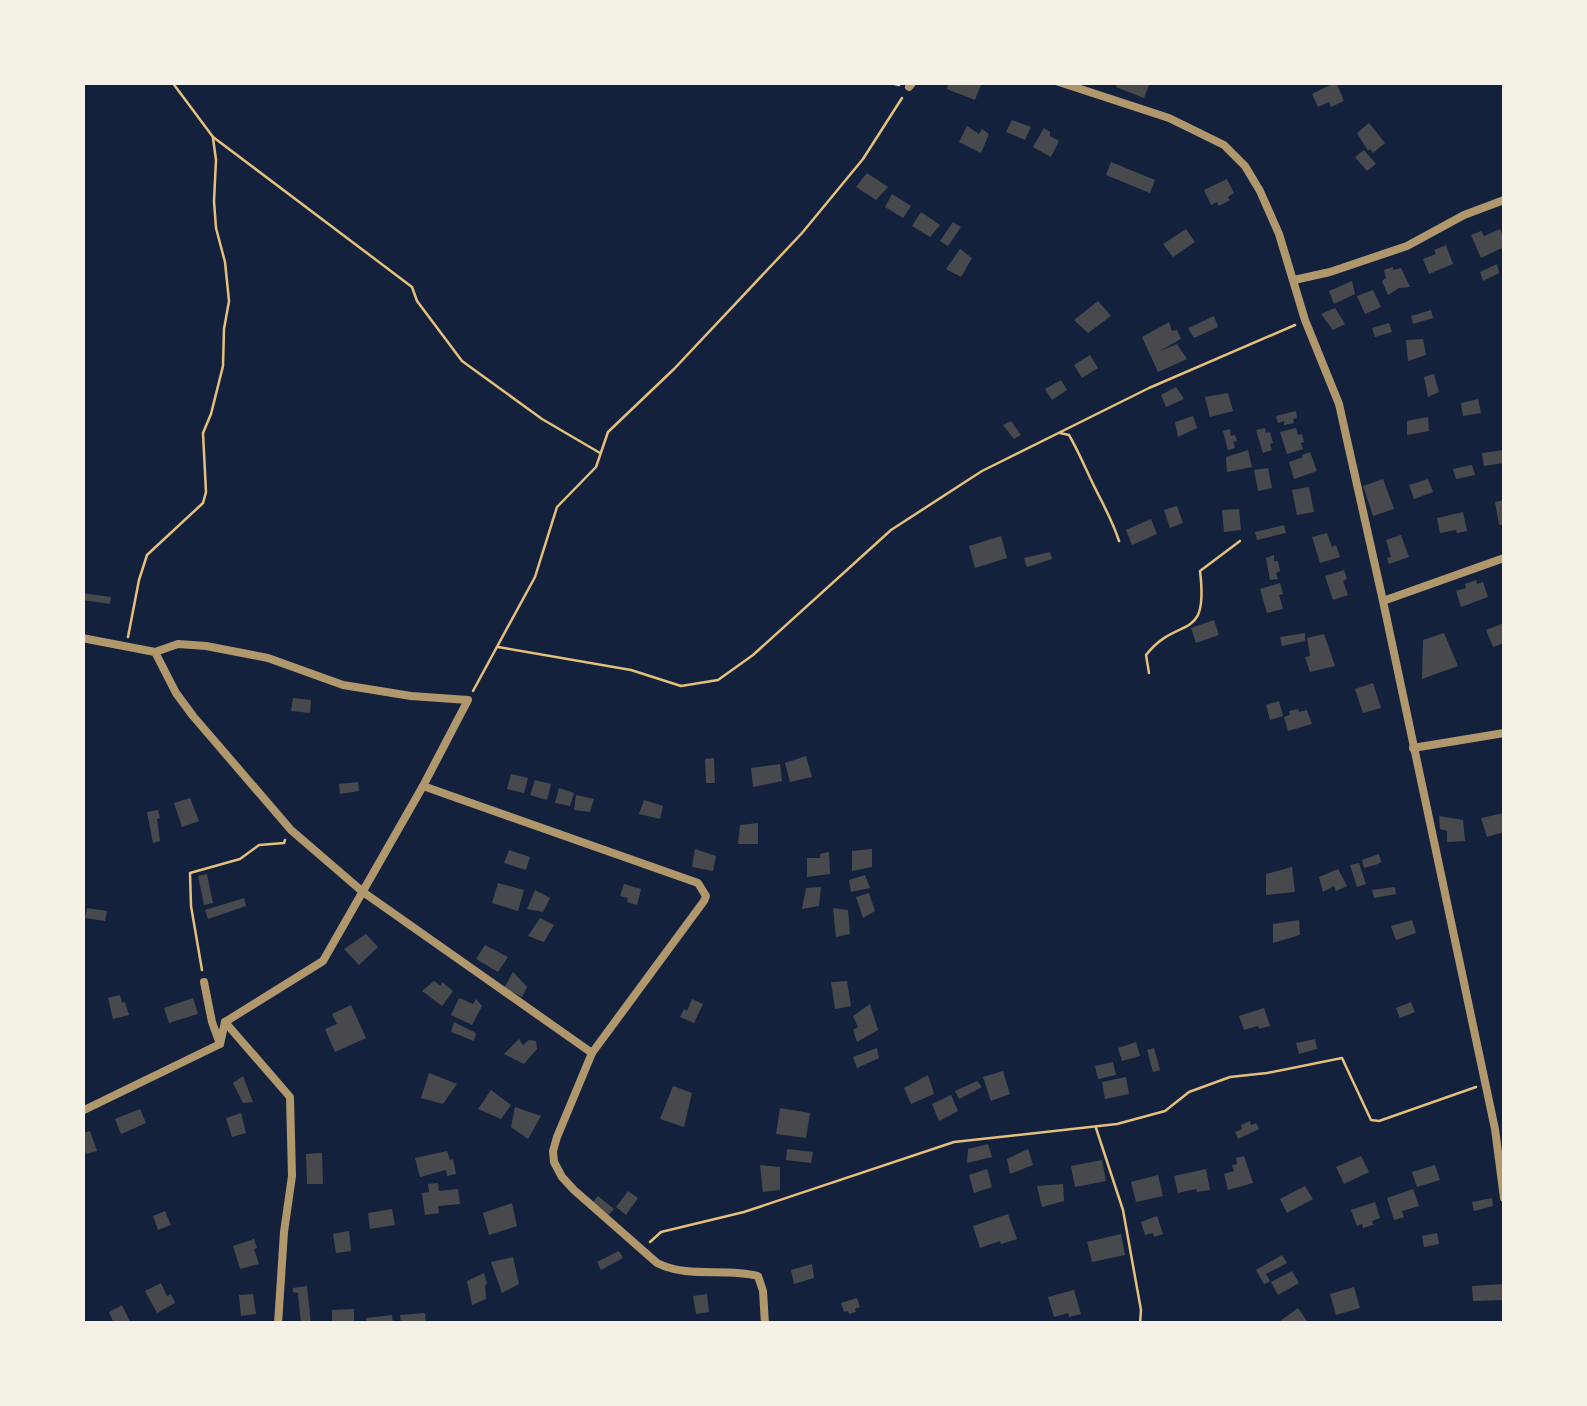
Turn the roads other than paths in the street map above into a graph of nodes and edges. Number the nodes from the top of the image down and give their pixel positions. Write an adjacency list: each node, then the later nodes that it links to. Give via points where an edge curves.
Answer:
1 (1059, 82): 3 (street, via 1169,118 1224,145 1260,190)
2 (1504, 200): 3 (street, via 1407,246)
3 (1294, 280): 5 (street, via 1339,404)
4 (1504, 558): 5 (street)
5 (1384, 601): 9 (street)
6 (82, 638): 7 (street)
7 (155, 652): 10 (street, via 178,644 206,646 268,658 343,685 468,700); 11 (street, via 193,716 291,830)
8 (1504, 733): 9 (street)
9 (1413, 748): 17 (street)
10 (424, 786): 11 (street); 15 (street, via 703,888 704,901)
11 (363, 892): 13 (street, via 324,961); 15 (street)
12 (204, 982): 14 (street)
13 (226, 1022): 14 (street); 19 (street, via 290,1097 292,1176)
14 (220, 1044): 16 (street)
15 (592, 1053): 20 (street, via 553,1151 562,1177 668,1269 758,1276)
16 (82, 1111)
17 (1502, 1165): 18 (street)
18 (1504, 1198)
19 (278, 1324)
20 (765, 1324)

